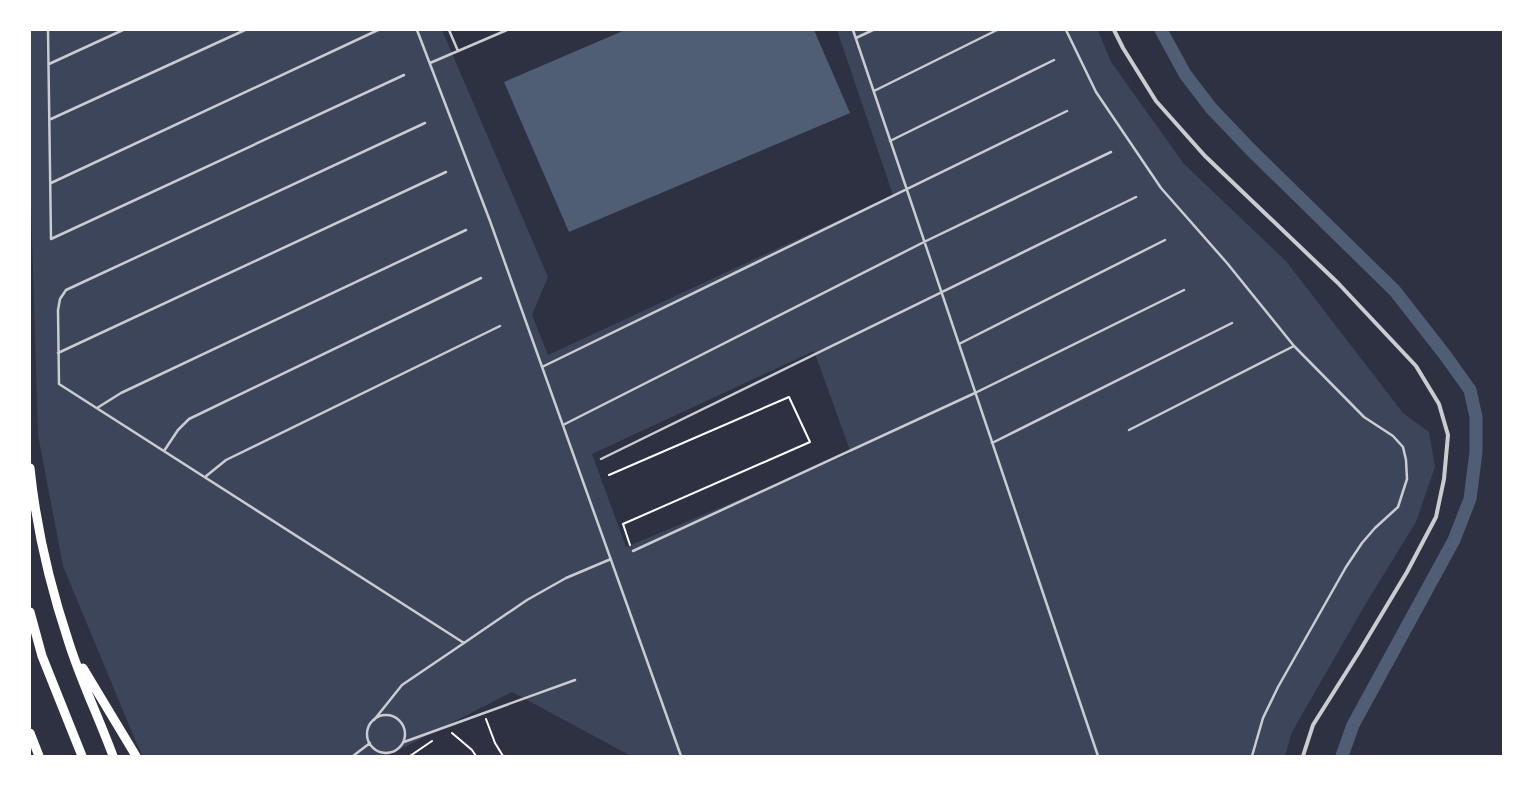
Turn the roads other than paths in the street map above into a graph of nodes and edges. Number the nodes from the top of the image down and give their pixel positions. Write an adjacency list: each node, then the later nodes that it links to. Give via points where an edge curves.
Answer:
1 (48, 30): 17 (lane)
2 (123, 30): 17 (lane)
3 (245, 30): 21 (lane)
4 (378, 30): 26 (lane)
5 (417, 30): 16 (lane)
6 (449, 30): 14 (lane)
7 (506, 30): 14 (lane)
8 (853, 30): 13 (lane)
9 (873, 30): 13 (lane)
10 (997, 30): 19 (lane)
11 (1066, 30): 38 (lane, via 1096,92 1161,188 1227,262)
12 (1114, 30): 70 (street, via 1156,100 1205,156 1338,283 1416,366 1439,404 1448,435 1444,479 1436,517 1407,572 1313,725)
13 (856, 38): 19 (lane)
14 (458, 51): 16 (lane)
15 (1054, 60): 23 (lane)
16 (430, 63): 40 (lane)
17 (49, 64): 21 (lane)
18 (404, 75): 26 (lane, via 51,239)
19 (874, 91): 23 (lane)
20 (1067, 111): 27 (lane)
21 (51, 119): 26 (lane)
22 (425, 124): 39 (lane, via 66,290 60,299 58,310)
23 (890, 141): 27 (lane)
24 (1111, 152): 31 (lane)
25 (446, 172): 39 (lane)
26 (51, 182)
27 (907, 189): 31 (lane); 40 (lane)
28 (1136, 197): 34 (lane)
29 (466, 230): 42 (lane, via 121,393)
30 (1165, 240): 37 (lane)
31 (924, 242): 34 (lane); 43 (lane)
32 (481, 278): 46 (lane, via 189,419)
33 (1184, 290): 41 (lane)
34 (942, 293): 37 (lane); 47 (lane)
35 (1232, 323): 45 (lane)
36 (500, 326): 49 (lane, via 226,460)
37 (959, 344): 41 (lane)
38 (1294, 346): 44 (lane); 69 (lane, via 1364,417 1399,441 1406,460 1407,479 1398,507 1362,543 1346,567 1278,687 1263,718)
39 (58, 354): 42 (lane, via 59,384)
40 (542, 367): 43 (lane)
41 (975, 393): 45 (lane); 50 (lane)
42 (97, 408): 46 (lane)
43 (563, 424): 51 (lane)
44 (1130, 430)
45 (992, 443): 68 (lane)
46 (164, 451): 49 (lane)
47 (601, 459)
48 (30, 468): 54 (highway, via 49,577)
49 (205, 477): 53 (lane)
50 (633, 551)
51 (611, 559): 53 (lane, via 566,578 527,600); 67 (lane)
52 (30, 612): 62 (highway, via 42,656)
53 (464, 643): 56 (lane, via 402,685)
54 (69, 644): 63 (highway); 64 (highway)
55 (575, 680): 58 (lane)
56 (374, 720): 58 (lane, via 382,716 398,719 403,726); 59 (lane, via 369,726)
57 (30, 733): 61 (highway)
58 (404, 742): 60 (lane, via 399,749)
59 (370, 743): 60 (lane, via 375,749); 65 (lane)
60 (391, 752): 66 (lane)
61 (39, 756)
62 (82, 756)
63 (113, 756)
64 (136, 756)
65 (353, 756)
66 (387, 756)
67 (682, 756)
68 (1098, 756)
69 (1252, 756)
70 (1303, 756)

